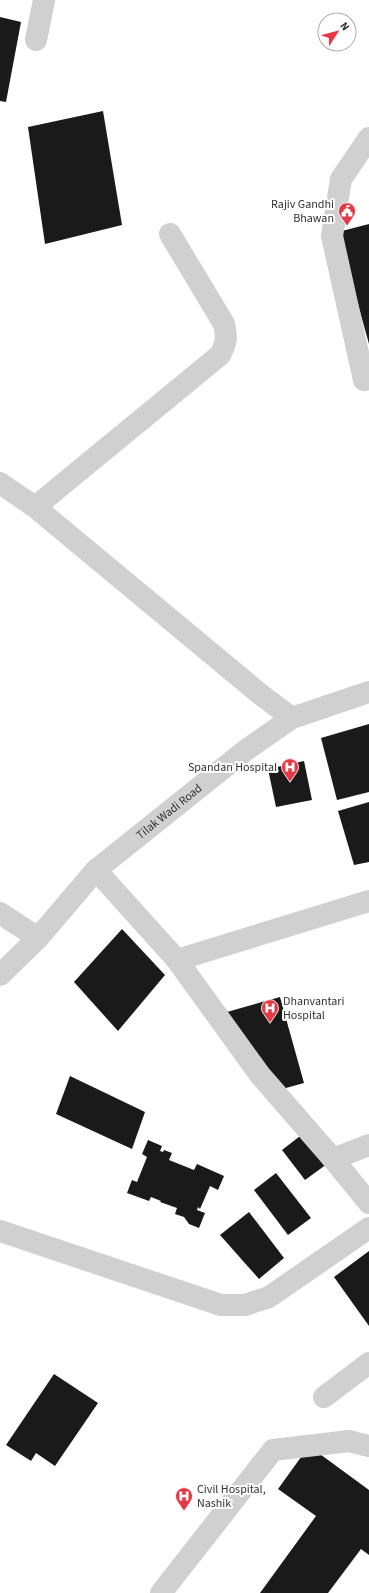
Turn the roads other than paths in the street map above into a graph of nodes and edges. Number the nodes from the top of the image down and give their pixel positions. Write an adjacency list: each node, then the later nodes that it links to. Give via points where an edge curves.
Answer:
1 (44, 0): 2 (street)
2 (36, 40)
3 (369, 138): 5 (street, via 340,179 332,236 364,380)
4 (170, 234): 7 (street, via 224,324 227,337 225,346 220,355)
5 (369, 379)
6 (0, 483): 7 (street)
7 (35, 507): 9 (street)
8 (369, 692): 9 (street, Tilak Wadi Road)
9 (292, 718): 10 (street, Tilak Wadi Road, via 246,750)
10 (96, 870): 13 (street, Tilak Wadi Road); 14 (street)
11 (369, 901): 14 (street)
12 (0, 913): 13 (street)
13 (38, 938): 15 (street, Tilak Wadi Road)
14 (177, 960): 17 (street, via 248,1061)
15 (0, 975)
16 (369, 1146): 17 (street)
17 (333, 1159): 18 (street)
18 (369, 1202)
19 (369, 1228): 20 (street, via 269,1297 245,1305 221,1305)
20 (0, 1231)
21 (369, 1363): 22 (street)
22 (324, 1397)
23 (369, 1446): 24 (street, via 349,1441 273,1450)
24 (161, 1593)

